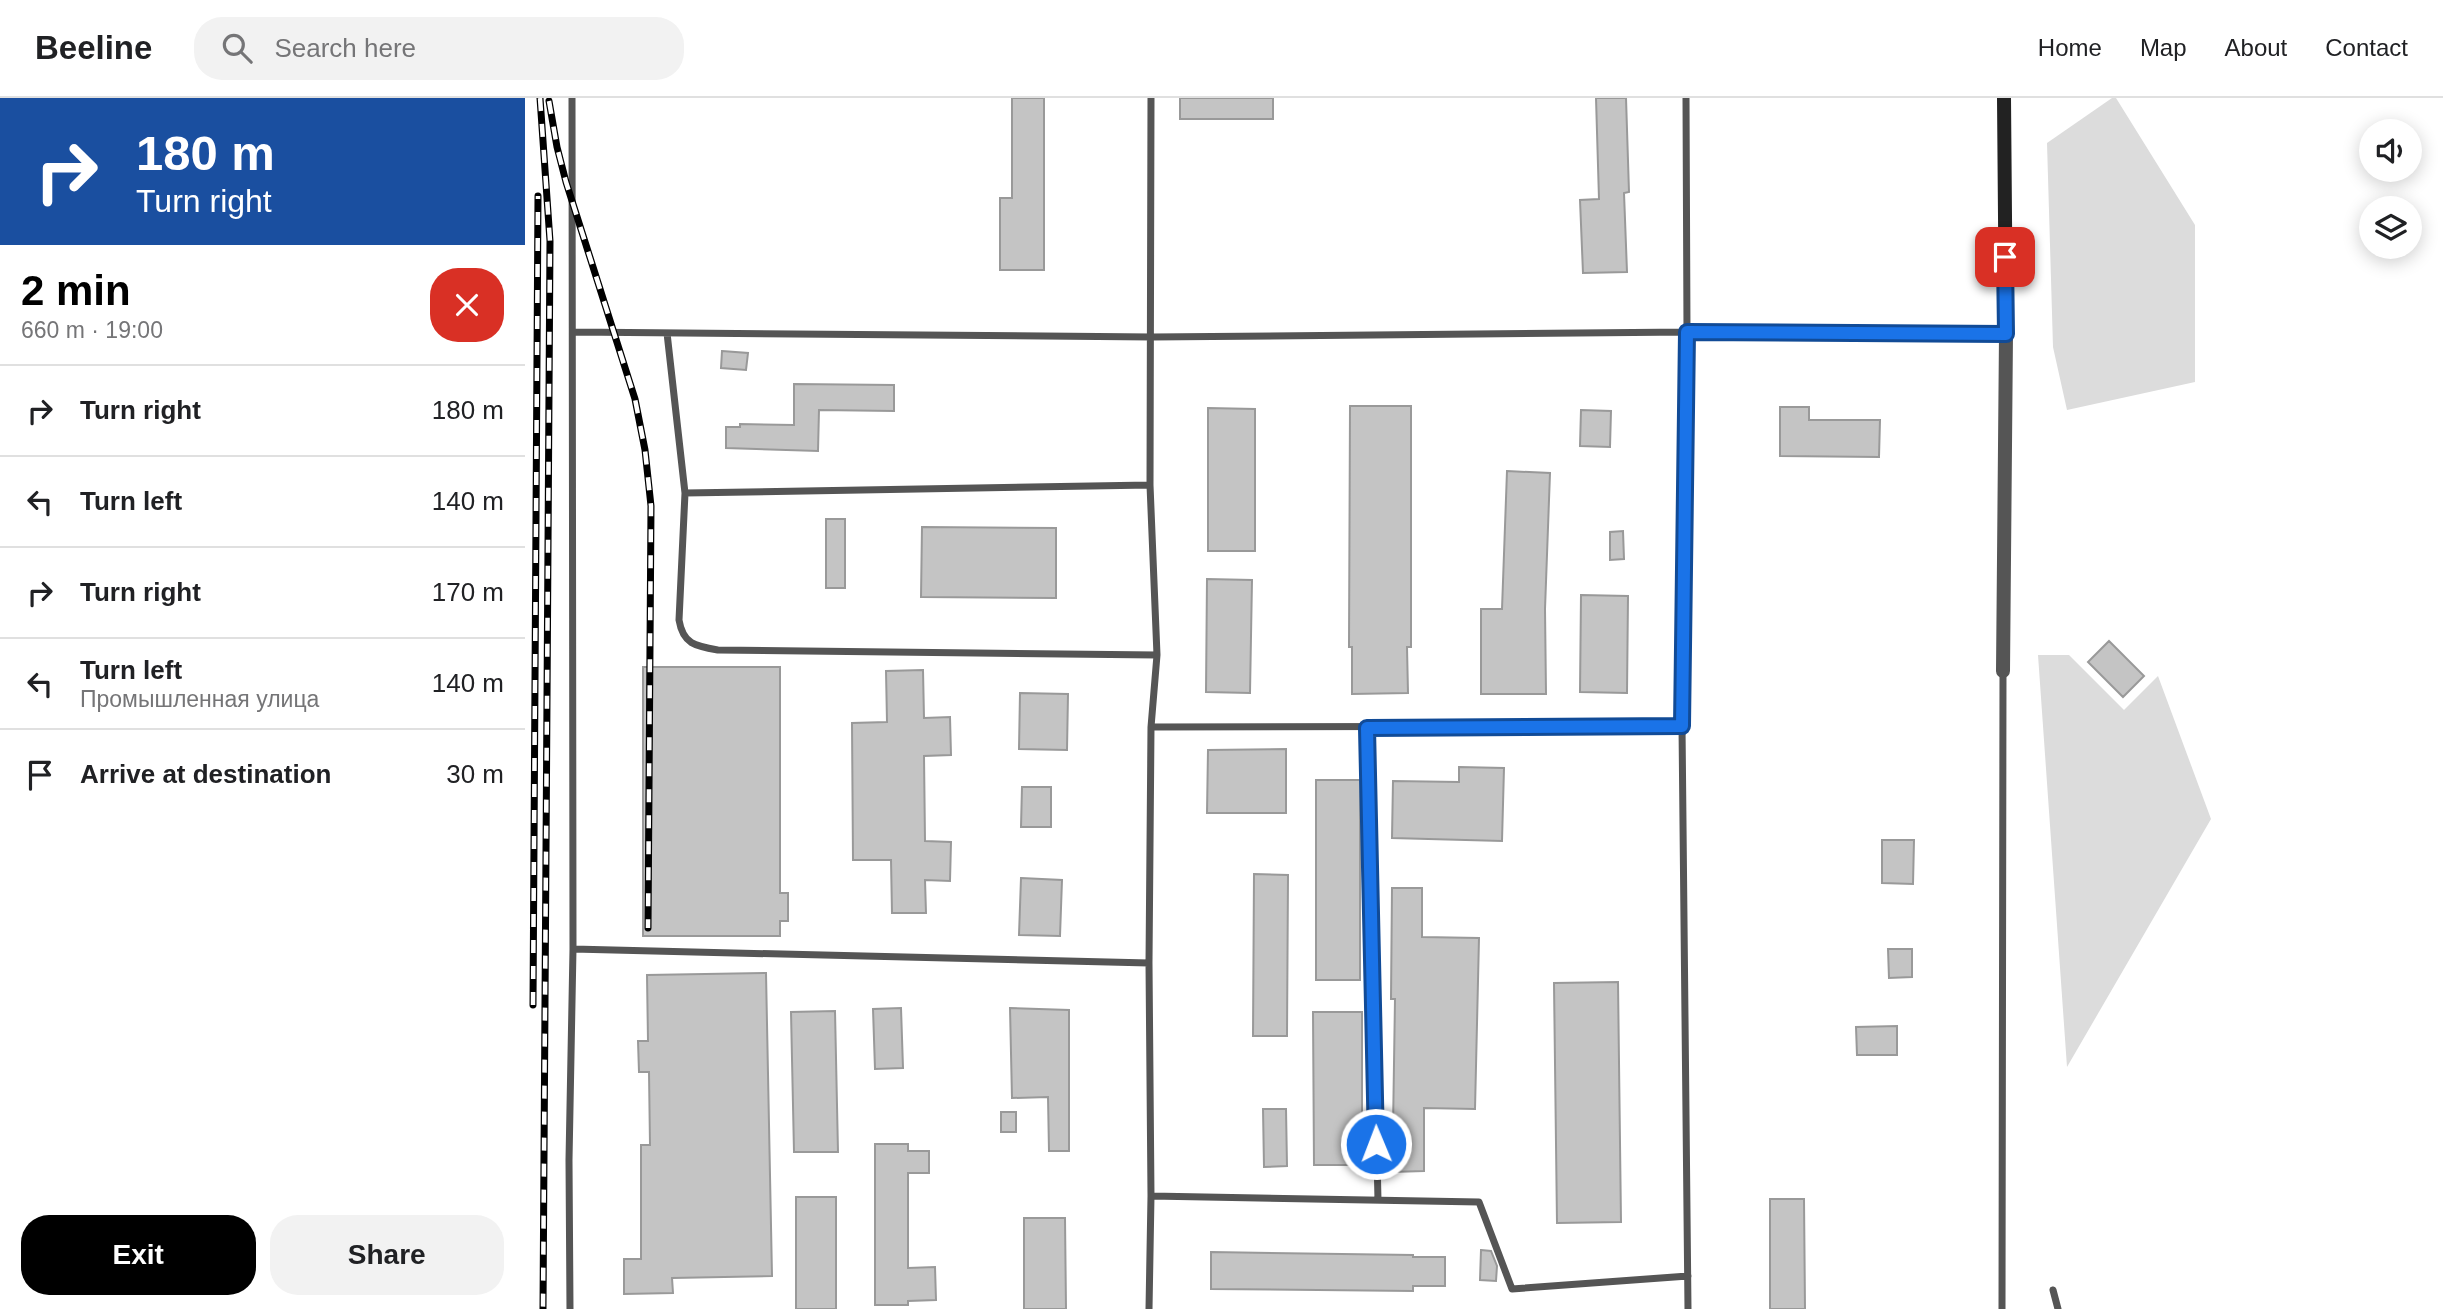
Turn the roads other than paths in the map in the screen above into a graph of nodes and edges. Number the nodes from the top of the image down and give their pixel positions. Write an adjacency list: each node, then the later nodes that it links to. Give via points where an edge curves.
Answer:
1 (572, 98): 5 (lane)
2 (1151, 98): 9 (lane)
3 (1686, 98): 6 (lane)
4 (2004, 98): 8 (street)
5 (574, 332): 7 (lane); 17 (lane)
6 (1687, 332): 8 (lane); 9 (lane); 14 (lane)
7 (667, 333): 9 (lane); 11 (lane)
8 (2006, 334): 13 (street)
9 (1152, 337): 10 (lane)
10 (1150, 485): 11 (lane); 12 (lane)
11 (685, 493): 12 (lane, via 679,620 688,641 702,647)
12 (1157, 655): 15 (lane)
13 (2003, 671): 26 (lane)
14 (1682, 726): 16 (lane); 21 (lane)
15 (1151, 727): 16 (lane); 18 (lane)
16 (1367, 728): 20 (lane)
17 (573, 949): 18 (lane); 23 (lane)
18 (1149, 963): 19 (lane)
19 (1151, 1196): 20 (lane); 24 (lane)
20 (1378, 1200): 21 (lane, via 1479,1202 1511,1289)
21 (1688, 1276): 25 (lane)
22 (2053, 1290): 27 (lane)
23 (570, 1309)
24 (1149, 1309)
25 (1688, 1309)
26 (2002, 1309)
27 (2058, 1309)

